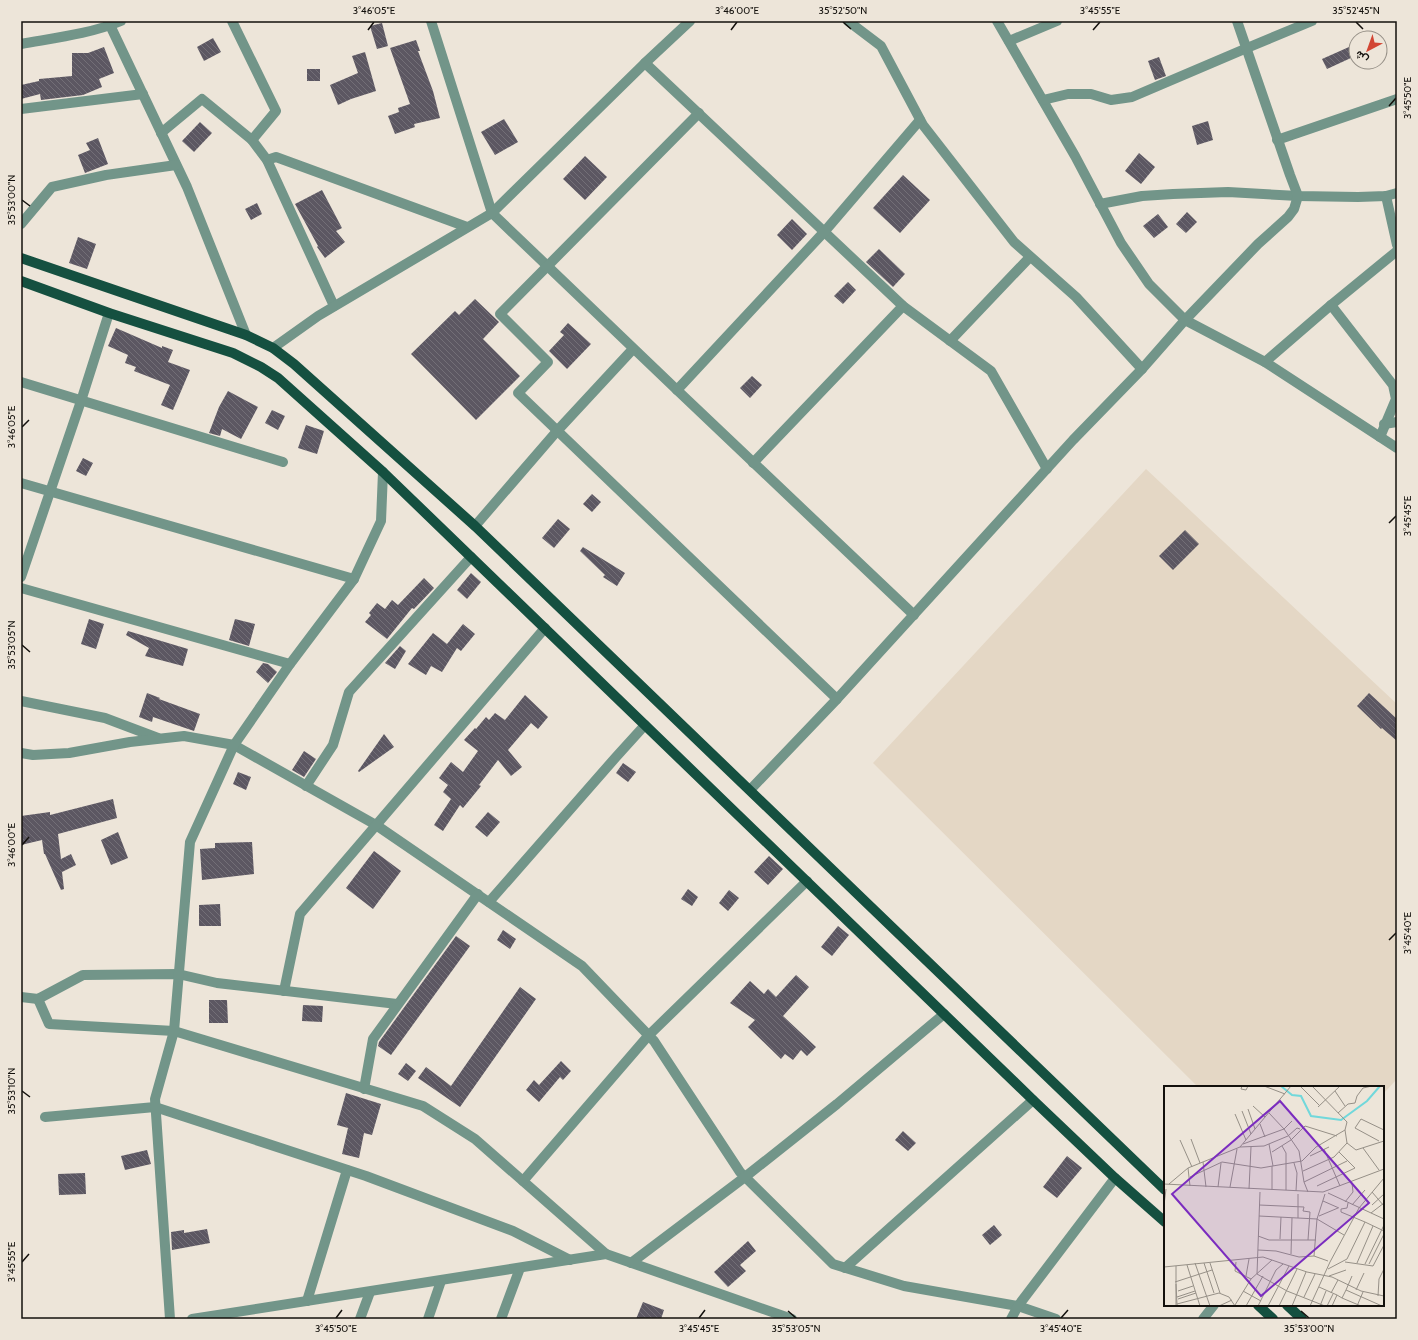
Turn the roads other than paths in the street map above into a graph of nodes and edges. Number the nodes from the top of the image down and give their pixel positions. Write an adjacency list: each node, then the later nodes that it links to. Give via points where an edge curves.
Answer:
1 (121, 21): 10 (street)
2 (232, 21): 22 (street, via 276,111)
3 (431, 21): 30 (street)
4 (690, 21): 14 (street)
5 (848, 21): 20 (street, via 881,46)
6 (997, 21): 11 (street)
7 (1057, 21): 11 (street)
8 (1237, 21): 13 (street)
9 (1312, 21): 13 (street)
10 (109, 23): 12 (street); 15 (street)
11 (1009, 41): 17 (street)
12 (21, 44)
13 (1246, 48): 17 (street, via 1132,97 1111,100 1091,94 1068,94); 23 (street)
14 (645, 62): 19 (street); 30 (street)
15 (143, 94): 18 (street); 21 (street)
16 (1397, 99): 23 (street)
17 (1043, 100): 29 (street)
18 (21, 109)
19 (699, 113): 33 (street); 38 (street)
20 (920, 120): 33 (street); 36 (street, via 1014,242)
21 (161, 133): 22 (street, via 202,99); 25 (street)
22 (252, 140): 24 (street)
23 (1278, 140): 27 (street)
24 (267, 160): 32 (street, via 276,157); 40 (street)
25 (176, 165): 31 (street, via 106,175 52,187); 45 (street)
26 (1397, 193): 28 (street)
27 (1298, 196): 28 (street); 29 (street, via 1228,192 1173,194 1142,196); 44 (street, via 1288,217 1258,244)
28 (1386, 196): 34 (street)
29 (1100, 204): 44 (street, via 1149,284)
30 (492, 213): 32 (street); 38 (street)
31 (21, 224)
32 (466, 228): 40 (street)
33 (825, 231): 41 (street); 52 (street)
34 (1397, 245)
35 (1397, 251): 42 (street)
36 (1030, 257): 46 (street); 50 (street, via 1076,298)
37 (21, 258): 45 (main road)
38 (548, 266): 48 (street); 56 (street, via 500,314 548,362 518,393)
39 (21, 281): 43 (main road)
40 (334, 306): 47 (street)
41 (903, 306): 46 (street); 60 (street)
42 (1331, 306): 49 (street); 55 (street, via 1393,385 1396,399)
43 (109, 313): 53 (street); 62 (main road, via 218,347 261,367 278,378)
44 (1185, 320): 49 (street); 50 (street)
45 (246, 335): 47 (main road)
46 (950, 341): 61 (street, via 991,371)
47 (273, 348): 65 (main road)
48 (633, 349): 52 (street); 56 (street)
49 (1265, 362): 57 (street)
50 (1142, 369): 61 (street)
51 (21, 382): 53 (street)
52 (677, 390): 60 (street)
53 (82, 401): 59 (street); 64 (street)
54 (1397, 422): 55 (street)
55 (1384, 424): 57 (street)
56 (558, 431): 65 (street); 73 (street)
57 (1380, 437): 58 (street)
58 (1397, 448)
59 (284, 462)
60 (753, 462): 70 (street)
61 (1046, 469): 70 (street)
62 (383, 472): 66 (main road); 68 (street, via 380,521)
63 (21, 483): 64 (street)
64 (51, 491): 67 (street); 68 (street)
65 (475, 526): 80 (main road)
66 (471, 557): 71 (main road); 79 (street, via 349,692 333,746)
67 (21, 577)
68 (354, 579): 72 (street)
69 (21, 588): 72 (street)
70 (914, 615): 73 (street)
71 (545, 628): 75 (main road); 81 (street)
72 (290, 664): 77 (street)
73 (837, 699): 80 (street)
74 (21, 701): 76 (street, via 105,718)
75 (645, 725): 82 (main road); 84 (street)
76 (160, 738): 77 (street, via 184,736); 78 (street, via 69,753)
77 (234, 746): 79 (street); 85 (street, via 190,842)
78 (21, 753)
79 (306, 786): 81 (street)
80 (750, 790): 101 (main road)
81 (376, 825): 83 (street); 86 (street, via 300,914)
82 (807, 881): 90 (main road); 92 (street)
83 (478, 894): 84 (street); 89 (street)
84 (489, 902): 92 (street, via 582,966)
85 (178, 974): 86 (street, via 217,984); 88 (street, via 83,975); 91 (street)
86 (284, 991): 89 (street)
87 (21, 997): 88 (street)
88 (38, 999): 91 (street, via 49,1024)
89 (397, 1004): 93 (street, via 373,1039)
90 (944, 1014): 94 (main road); 98 (street, via 837,1104)
91 (174, 1031): 93 (street); 95 (street, via 155,1099)
92 (648, 1036): 98 (street, via 654,1041); 100 (street)
93 (364, 1089): 100 (street, via 423,1106 475,1139)
94 (1033, 1100): 99 (main road); 107 (street)
95 (156, 1107): 96 (street); 97 (street); 116 (street)
96 (45, 1117)
97 (347, 1170): 104 (street, via 513,1231); 110 (street)
98 (745, 1176): 105 (street); 107 (street, via 833,1264)
99 (1115, 1178): 102 (main road); 111 (street)
100 (523, 1181): 103 (street)
101 (1164, 1189)
102 (1164, 1221)
103 (606, 1254): 104 (street); 105 (street)
104 (570, 1260): 106 (street)
105 (631, 1263): 121 (street)
106 (520, 1268): 108 (street); 120 (street)
107 (846, 1268): 111 (street, via 904,1286)
108 (441, 1281): 109 (street); 119 (street)
109 (370, 1292): 110 (street); 118 (street)
110 (307, 1301): 115 (street)
111 (1018, 1306): 122 (street); 123 (street)
112 (1213, 1306): 124 (street)
113 (1259, 1306): 125 (main road)
114 (1288, 1306): 126 (main road)
115 (224, 1317): 117 (street)
116 (170, 1319)
117 (192, 1319)
118 (360, 1319)
119 (428, 1319)
120 (502, 1319)
121 (792, 1319)
122 (1011, 1319)
123 (1056, 1319)
124 (1203, 1319)
125 (1274, 1319)
126 (1302, 1319)

